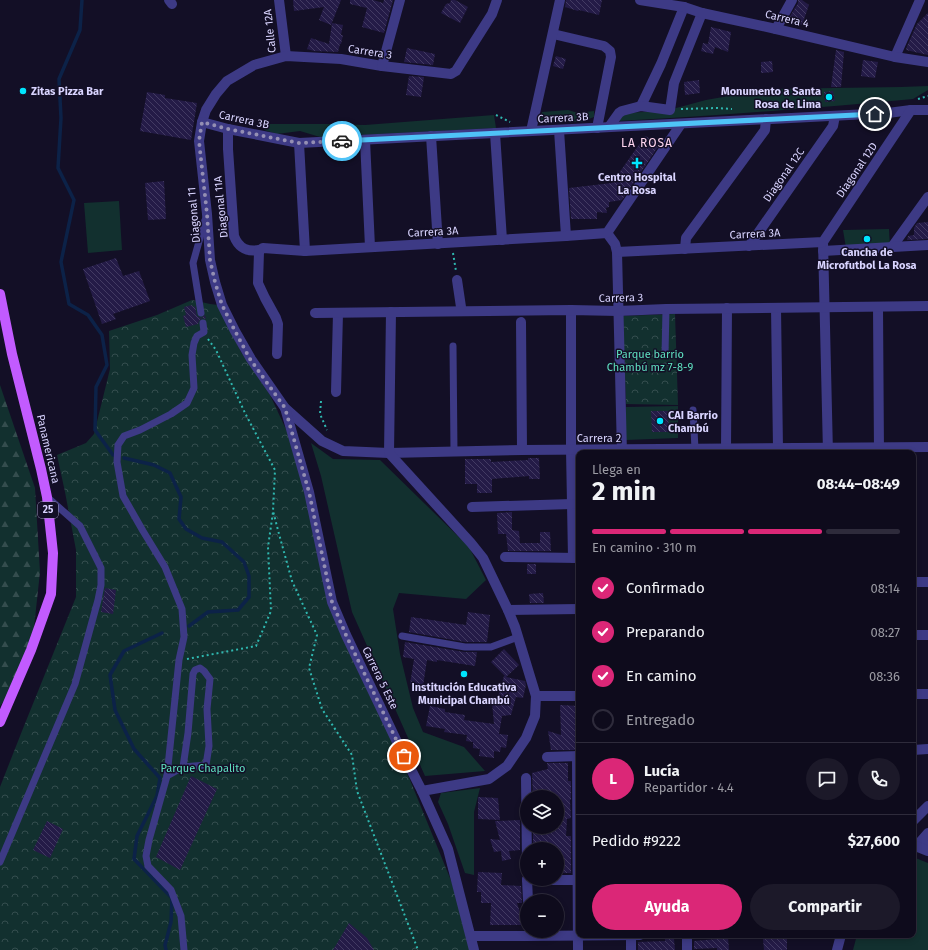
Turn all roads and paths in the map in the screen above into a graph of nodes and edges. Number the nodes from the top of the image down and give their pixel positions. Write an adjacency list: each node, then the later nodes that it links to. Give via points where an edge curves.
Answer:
1 (278, 0): 12 (street, Calle 12A)
2 (400, 0): 15 (street)
3 (497, 0): 15 (street, Carrera 3, via 492,14 456,71 450,74)
4 (560, 0): 11 (street)
5 (641, 0): 8 (street, Carrera 4)
6 (792, 0): 10 (street)
7 (919, 0): 13 (street)
8 (684, 7): 9 (street, Carrera 4); 16 (street)
9 (702, 13): 10 (street, Carrera 4); 16 (street, via 674,83 670,110)
10 (776, 29): 13 (street, Carrera 4)
11 (552, 34): 24 (street, via 604,46 610,51); 27 (street)
12 (286, 56): 15 (street, Carrera 3, via 341,59); 21 (street, Calle 12A, via 254,65 227,81 206,110)
13 (895, 57): 14 (street, Carrera 4)
14 (928, 62)
15 (382, 66)
16 (641, 106): 23 (street, via 622,111)
17 (911, 110): 18 (street, Carrera 3B); 19 (street, Carrera 3B); 40 (street, Diagonal 12D)
18 (928, 110)
19 (835, 116): 20 (street, Carrera 3B); 39 (street, Diagonal 12C, via 833,126)
20 (766, 119): 22 (street, Carrera 3B); 43 (street, via 765,130 686,238)
21 (202, 122): 25 (street, Carrera 3B); 33 (street, Diagonal 11, via 199,141)
22 (681, 124): 23 (street, Carrera 3B); 34 (street)
23 (609, 127): 24 (street, Carrera 3B)
24 (597, 128): 26 (street, Carrera 3B)
25 (228, 129): 31 (street, Carrera 3B); 44 (street, Diagonal 11A, via 235,240 240,246 251,251)
26 (559, 130): 27 (street, Carrera 3B); 35 (street)
27 (532, 131): 28 (street, Carrera 3B)
28 (495, 133): 29 (street, Carrera 3B); 36 (street)
29 (431, 136): 30 (street, Carrera 3B); 37 (street)
30 (365, 140): 31 (street, Carrera 3B); 42 (street)
31 (299, 143): 45 (street)
32 (928, 197): 41 (street)
33 (207, 214): 60 (lane, via 193,263); 71 (street, Diagonal 11, via 210,260 222,305 250,359)
34 (607, 233): 35 (street, Carrera 3A); 47 (street)
35 (566, 236): 36 (street, Carrera 3A)
36 (502, 240): 37 (street, Carrera 3A)
37 (438, 244): 42 (street, Carrera 3A)
38 (928, 245): 41 (street, Carrera 3A)
39 (749, 246): 40 (street, Carrera 3A); 43 (street, Carrera 3A)
40 (823, 246): 41 (street, Carrera 3A); 53 (street)
41 (892, 247)
42 (370, 248): 45 (street, Carrera 3A)
43 (685, 249): 47 (street, Carrera 3A)
44 (260, 250): 45 (street, Carrera 3A, via 264,248); 67 (street, via 258,284 278,324)
45 (305, 251)
46 (453, 252): 48 (path)
47 (617, 252): 58 (street)
48 (457, 280): 52 (street)
49 (0, 294): 88 (main road, Panamericana / 25)
50 (878, 306): 51 (street, Carrera 3); 53 (street, Carrera 3); 85 (street)
51 (928, 306)
52 (461, 307)
53 (824, 307): 55 (street, Carrera 3); 84 (street)
54 (727, 308): 55 (street, Carrera 3); 56 (street, Carrera 3); 76 (street)
55 (776, 308): 83 (street)
56 (666, 309): 58 (street, Carrera 3); 68 (lane)
57 (571, 310): 58 (street, Carrera 3); 59 (street, Carrera 3); 78 (street)
58 (618, 311): 80 (street)
59 (391, 312): 62 (street, Carrera 3); 87 (street)
60 (202, 313)
61 (315, 313): 62 (street, Carrera 3)
62 (338, 313): 69 (street)
63 (521, 322): 77 (street)
64 (203, 323): 65 (lane)
65 (204, 332): 91 (path, via 216,350 275,470); 102 (lane, via 197,336 194,343 194,388 187,402 171,414 124,436 118,445 117,462 123,496 165,567 182,609 184,637)
66 (453, 346): 86 (lane)
67 (277, 354)
68 (665, 354)
69 (336, 392)
70 (321, 400): 73 (path, via 320,414)
71 (285, 408): 87 (street, Carrera 2, via 322,442 343,451); 115 (street, Carrera 5 Este, via 309,492 332,602)
72 (693, 410): 75 (lane)
73 (328, 434)
74 (928, 447): 85 (street, Carrera 2)
75 (695, 449): 76 (street, Carrera 2); 81 (street, Carrera 2)
76 (726, 449): 82 (street, Carrera 2)
77 (522, 450): 78 (street, Carrera 2); 86 (street, Carrera 2)
78 (571, 450): 79 (street, Carrera 2); 89 (street)
79 (576, 450)
80 (622, 450)
81 (686, 450)
82 (752, 450)
83 (778, 450)
84 (828, 450): 85 (street, Carrera 2)
85 (878, 450)
86 (454, 452): 87 (street, Carrera 2)
87 (389, 453): 97 (street, via 483,558)
88 (47, 497): 107 (main road, Panamericana / 25, via 54,553 51,594 31,650); 123 (lane, via 80,526 101,568 101,585 75,684)
89 (572, 504): 90 (street); 93 (street)
90 (472, 507)
91 (273, 511): 102 (path, via 268,547 271,611 256,646); 135 (path, via 292,581 317,635 309,668 322,709 352,755 357,791)
92 (505, 557): 93 (street)
93 (576, 558)
94 (916, 582): 95 (street)
95 (928, 582)
96 (576, 609): 97 (street)
97 (508, 610): 101 (street)
98 (916, 635): 99 (street)
99 (928, 635)
100 (402, 636): 101 (lane, via 465,648 491,647)
101 (518, 637): 105 (street)
102 (179, 660): 113 (lane)
103 (916, 694): 104 (street)
104 (928, 694)
105 (536, 696): 106 (street); 115 (street, via 535,716 526,738 507,766 488,779)
106 (576, 696)
107 (0, 722)
108 (928, 749): 109 (street)
109 (916, 750)
110 (576, 756): 111 (street)
111 (547, 757)
112 (183, 767): 112 (lane, via 193,674 200,668 210,679 207,709 209,746 206,765); 113 (lane)
113 (167, 776): 134 (lane, via 146,856 148,866 171,890 181,916)
114 (526, 778): 119 (street)
115 (422, 791): 128 (street, Carrera 5 Este, via 448,849)
116 (928, 806): 117 (street)
117 (916, 818)
118 (928, 833): 120 (street, via 922,841)
119 (527, 842)
120 (928, 845)
121 (916, 846): 122 (street)
122 (928, 851)
123 (0, 862)
124 (576, 878): 125 (street)
125 (564, 879)
126 (520, 934): 128 (street)
127 (564, 935): 129 (street)
128 (471, 936): 136 (street, Carrera 5 Este)
129 (576, 936)
130 (578, 938): 137 (street)
131 (632, 938): 138 (street)
132 (687, 938): 139 (street)
133 (841, 938): 140 (street)
134 (184, 950)
135 (418, 950)
136 (474, 950)
137 (578, 950)
138 (632, 950)
139 (688, 950)
140 (837, 950)

